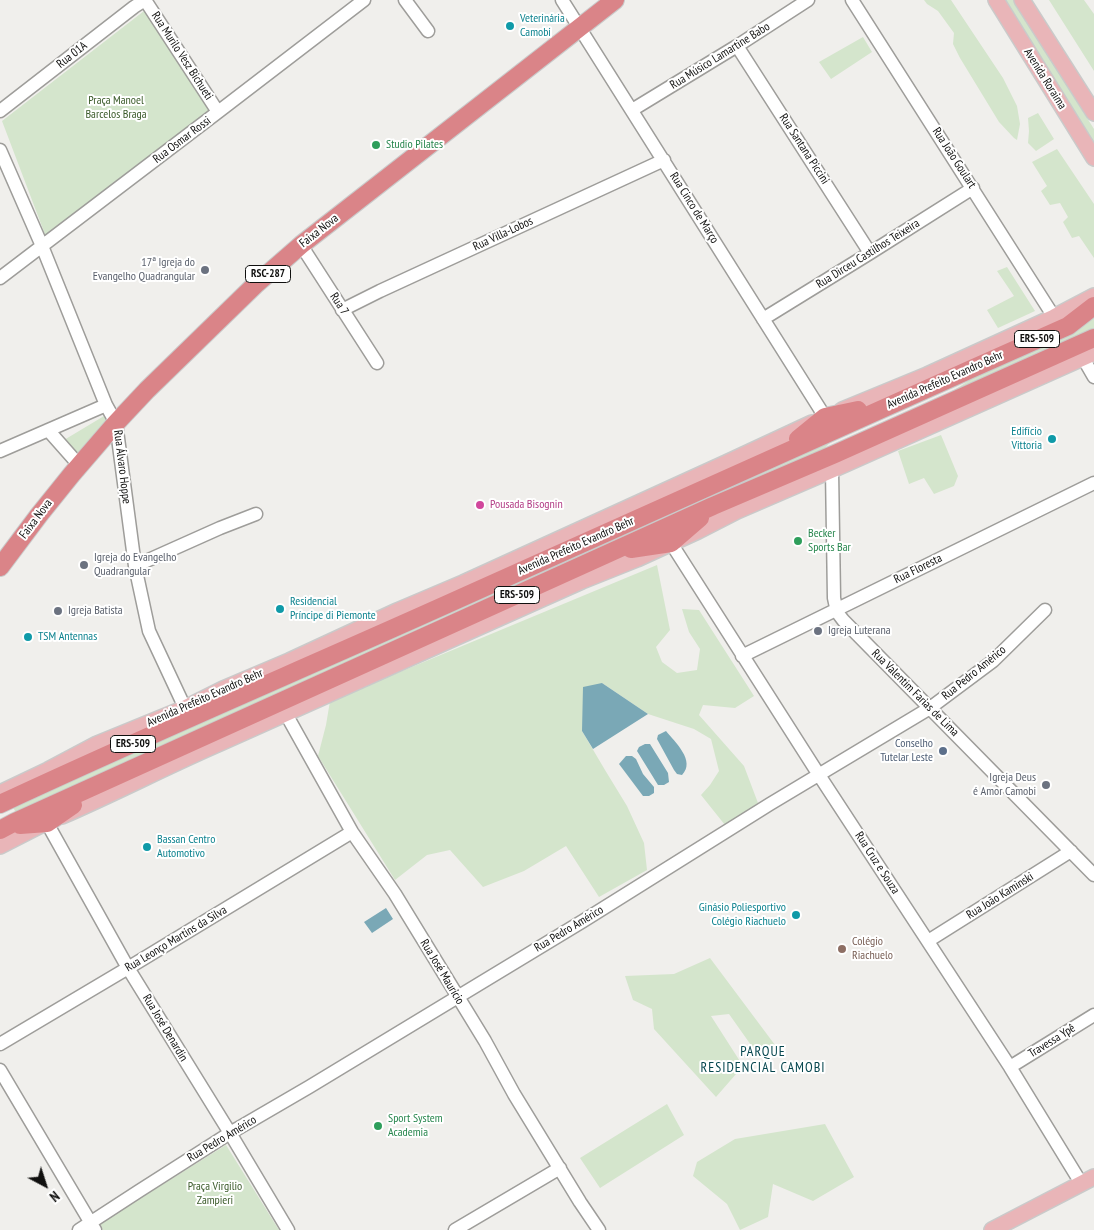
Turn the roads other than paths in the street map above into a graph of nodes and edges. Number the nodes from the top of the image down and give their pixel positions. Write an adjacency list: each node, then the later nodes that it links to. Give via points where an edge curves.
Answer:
1 (145, 0): 14 (street, Rua 01A); 15 (street, Rua Murilo Vesz Bichueti)
2 (364, 0): 15 (street, Rua Osmar Rossi)
3 (405, 0): 11 (street)
4 (562, 0): 10 (street, Rua Cinco de Março)
5 (615, 0): 10 (highway, Faixa Nova / RSC-287)
6 (808, 0): 12 (street, Rua Músico Lamartine Babo)
7 (852, 0): 20 (street, Rua João Goulart)
8 (996, 0): 18 (main road, Avenida Roraima)
9 (1022, 0): 16 (main road, Avenida Roraima)
10 (580, 27): 13 (street, Rua Cinco de Março); 21 (highway, Faixa Nova / RSC-287)
11 (428, 31)
12 (737, 46): 13 (street, Rua Músico Lamartine Babo); 23 (street, Rua Santana Piccini)
13 (632, 110): 19 (street, Rua Cinco de Março)
14 (0, 111)
15 (218, 112): 22 (street, Rua Osmar Rossi)
16 (1094, 113)
17 (0, 150): 22 (street, Rua Álvaro Hoppe)
18 (1094, 158)
19 (664, 160): 27 (street, Rua Villa-Lobos); 29 (street, Rua Cinco de Março)
20 (973, 188): 23 (street, Rua Dirceu Castilhos Teixeira); 28 (street, Rua João Goulart)
21 (301, 245): 27 (street, Rua 7); 38 (highway, Faixa Nova / RSC-287, via 248,292)
22 (42, 246): 24 (street, Rua Osmar Rossi); 35 (street, Rua Álvaro Hoppe)
23 (870, 253): 29 (street, Rua Dirceu Castilhos Teixeira)
24 (0, 278)
25 (1094, 296): 28 (main road, Avenida Prefeito Evandro Behr / ERS-509)
26 (1094, 306): 34 (highway, Avenida Prefeito Evandro Behr / ERS-509, via 1068,326)
27 (342, 310): 32 (street, Rua 7)
28 (1054, 317): 36 (main road, Avenida Prefeito Evandro Behr / ERS-509)
29 (763, 319): 36 (street, Rua Cinco de Março)
30 (1094, 338): 42 (highway, Avenida Prefeito Evandro Behr / ERS-509)
31 (1089, 356): 33 (street); 42 (main road, Avenida Prefeito Evandro Behr / ERS-509)
32 (377, 363)
33 (1094, 377)
34 (895, 402): 36 (highway, ERS-509); 37 (highway, Avenida Prefeito Evandro Behr / ERS-509)
35 (106, 405): 38 (street, Rua Álvaro Hoppe); 39 (street)
36 (825, 417): 41 (highway, ERS-509); 55 (main road, Avenida Prefeito Evandro Behr / ERS-509)
37 (859, 418): 41 (highway, Avenida Prefeito Evandro Behr / ERS-509); 42 (highway, ERS-509, via 844,434)
38 (116, 423): 43 (highway, Faixa Nova / RSC-287); 49 (street, Rua Álvaro Hoppe)
39 (48, 430): 40 (street); 43 (street)
40 (0, 452)
41 (778, 455): 54 (highway, Avenida Prefeito Evandro Behr / ERS-509)
42 (833, 462): 45 (highway, Avenida Prefeito Evandro Behr / ERS-509, via 776,478); 47 (main road, Avenida Prefeito Evandro Behr / ERS-509); 51 (street)
43 (79, 465): 50 (highway, Faixa Nova / RSC-287)
44 (1094, 483): 51 (street, Rua Floresta)
45 (713, 506): 47 (highway, ERS-509); 48 (highway, Avenida Prefeito Evandro Behr / ERS-509)
46 (256, 514): 49 (street)
47 (671, 544): 48 (highway, ERS-509); 53 (street, Rua Cruz e Souza); 57 (main road, Avenida Prefeito Evandro Behr / ERS-509)
48 (611, 552): 60 (highway, Avenida Prefeito Evandro Behr / ERS-509)
49 (135, 566): 55 (street, Rua Álvaro Hoppe, via 149,631)
50 (0, 567)
51 (836, 609): 53 (street, Rua Floresta); 56 (street, Rua Valentim Farias de Lima)
52 (1045, 610): 56 (street, Rua Pedro Américo, via 993,661)
53 (742, 656): 59 (street, Rua Cruz e Souza)
54 (252, 690): 55 (highway, ERS-509); 58 (highway, Avenida Prefeito Evandro Behr / ERS-509)
55 (185, 708): 58 (highway, ERS-509); 61 (main road, Avenida Prefeito Evandro Behr / ERS-509, via 97,744)
56 (930, 708): 59 (street, Rua Pedro Américo); 67 (street, Rua Valentim Farias de Lima)
57 (286, 714): 63 (main road, Avenida Prefeito Evandro Behr / ERS-509); 65 (street, Rua José Maurício)
58 (124, 748): 62 (highway, Avenida Prefeito Evandro Behr / ERS-509)
59 (819, 775): 69 (street, Rua Cruz e Souza); 71 (street, Rua Pedro Américo)
60 (106, 782): 63 (highway, ERS-509); 64 (highway, Avenida Prefeito Evandro Behr / ERS-509)
61 (0, 793)
62 (0, 804)
63 (47, 823): 64 (highway, ERS-509); 66 (main road, Avenida Prefeito Evandro Behr / ERS-509); 70 (street, Rua José Denardin)
64 (0, 830)
65 (352, 832): 70 (street, Rua Leonço Martins da Silva); 71 (street, Rua José Maurício, via 396,894)
66 (0, 846)
67 (1071, 851): 68 (street, Rua Valentim Farias de Lima); 69 (street, Rua João Kaminski)
68 (1094, 875)
69 (928, 941): 74 (street, Rua Cruz e Souza)
70 (128, 968): 73 (street, Rua Leonço Martins da Silva); 76 (street, Rua José Denardin)
71 (457, 997): 76 (street, Rua Pedro Américo); 77 (street, Rua José Maurício)
72 (1094, 1015): 74 (street, Travessa Ypê)
73 (0, 1044)
74 (1010, 1067): 78 (street, Rua Cruz e Souza)
75 (0, 1070): 79 (street)
76 (230, 1133): 79 (street, Rua Pedro Américo, via 139,1190); 81 (street, Rua José Denardin)
77 (560, 1168): 82 (street); 83 (street, Rua José Maurício)
78 (1088, 1180): 84 (main road)
79 (93, 1226): 80 (street, Rua Pedro Américo)
80 (79, 1230)
81 (288, 1230)
82 (455, 1230)
83 (598, 1230)
84 (992, 1230)

